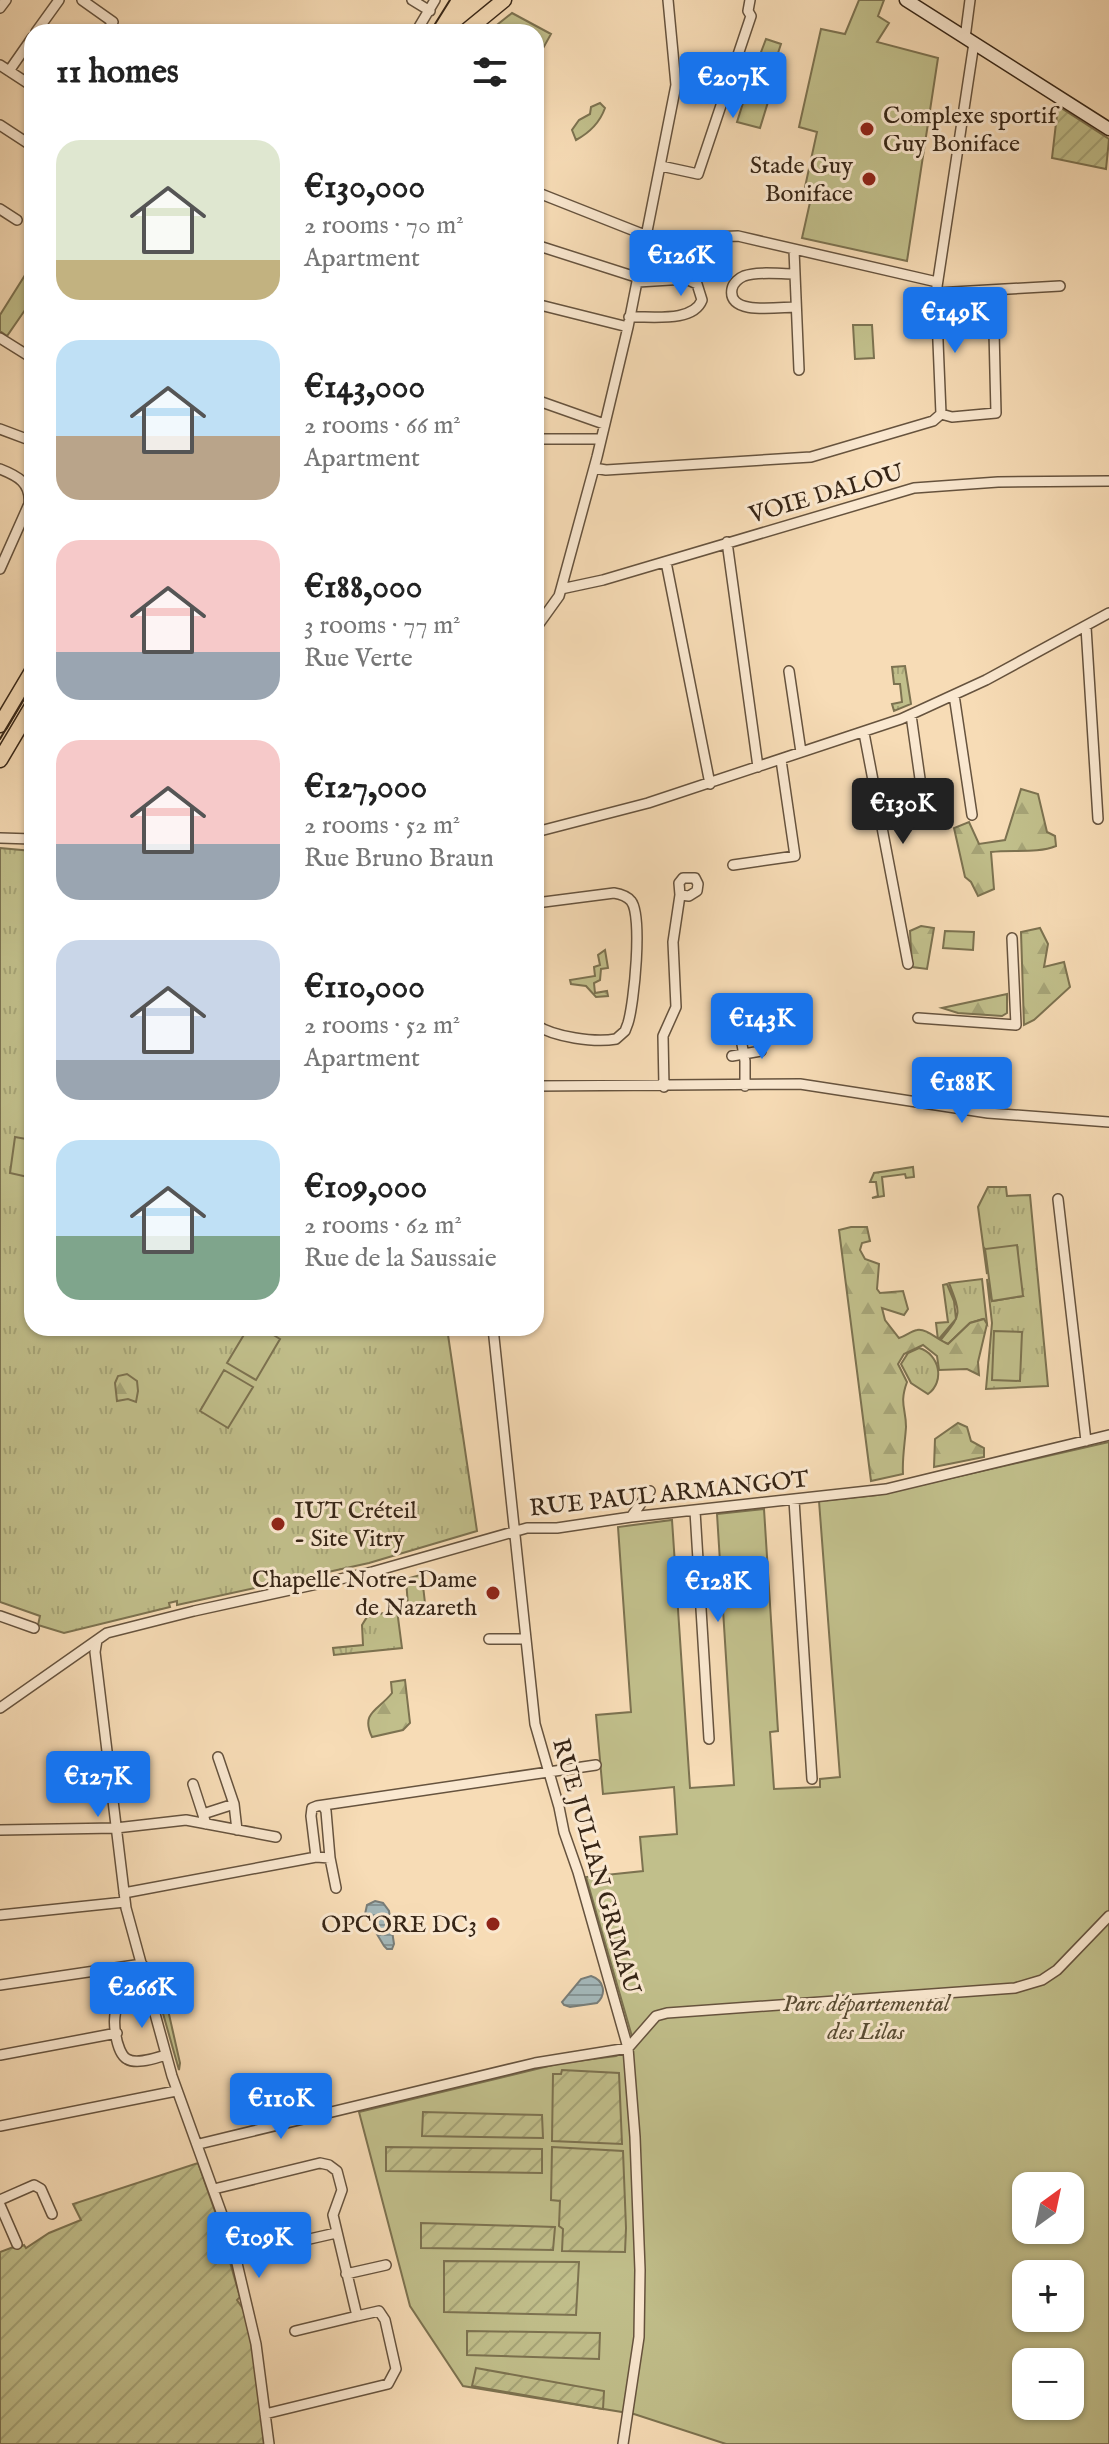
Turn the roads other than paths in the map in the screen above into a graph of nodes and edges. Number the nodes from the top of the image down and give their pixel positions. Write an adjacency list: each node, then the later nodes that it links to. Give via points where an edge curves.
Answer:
1 (6, 0): 12 (street)
2 (59, 0): 14 (street)
3 (82, 0): 15 (street)
4 (435, 0): 13 (street)
5 (490, 0): 18 (main road)
6 (504, 0): 19 (main road)
7 (668, 0): 27 (street, via 676,85)
8 (750, 0): 27 (street, via 751,16 698,174)
9 (906, 0): 20 (main road)
10 (970, 0): 20 (street)
11 (416, 3): 13 (street); 16 (street)
12 (0, 8)
13 (430, 11): 17 (street)
14 (42, 24)
15 (112, 24)
16 (416, 24)
17 (419, 24)
18 (460, 24)
19 (475, 24)
20 (970, 41): 25 (main road); 36 (street)
21 (24, 47): 22 (street)
22 (4, 68): 23 (street)
23 (24, 81)
24 (0, 125): 26 (street)
25 (1109, 129)
26 (24, 141)
27 (661, 166): 31 (street)
28 (544, 195): 31 (street)
29 (0, 209): 30 (street)
30 (17, 220)
31 (647, 236): 33 (street, via 738,236); 35 (street)
32 (544, 248): 35 (street)
33 (794, 250): 34 (street); 36 (street)
34 (795, 274): 41 (street); 41 (street, via 747,275 732,289 732,298 746,308)
35 (638, 280): 42 (street); 42 (street, via 686,279 697,284 702,300 689,314)
36 (937, 282): 39 (street)
37 (1060, 286): 38 (street)
38 (993, 290): 39 (street); 47 (street, via 996,413)
39 (936, 293): 47 (street)
40 (544, 306): 42 (street)
41 (795, 307): 45 (street)
42 (629, 322): 48 (street)
43 (0, 338): 44 (street)
44 (24, 353)
45 (799, 370)
46 (544, 403): 48 (street)
47 (941, 414): 53 (street, via 933,421 811,457)
48 (604, 424): 52 (street)
49 (0, 429): 50 (street)
50 (24, 438)
51 (544, 439): 52 (street)
52 (601, 439): 53 (street)
53 (594, 468): 61 (street)
54 (0, 469): 56 (street)
55 (1109, 481): 58 (street, VOIE DALOU, via 914,488)
56 (24, 482)
57 (24, 518): 60 (street)
58 (727, 542): 59 (street, VOIE DALOU); 75 (street)
59 (666, 562): 61 (street, VOIE DALOU); 76 (street)
60 (0, 569)
61 (561, 589): 63 (street)
62 (1109, 613): 64 (street)
63 (544, 616)
64 (1086, 627): 67 (street); 79 (street)
65 (789, 671): 72 (street)
66 (24, 684): 70 (main road)
67 (954, 695): 68 (street); 78 (street)
68 (911, 715): 71 (street); 77 (street)
69 (24, 722): 73 (main road)
70 (0, 725)
71 (864, 733): 72 (street); 87 (street)
72 (801, 752): 74 (street)
73 (0, 760)
74 (781, 760): 75 (street); 83 (street, via 795,856)
75 (758, 767): 76 (street)
76 (710, 784): 80 (street)
77 (924, 807)
78 (972, 815)
79 (1098, 819)
80 (544, 830)
81 (0, 836): 82 (street)
82 (24, 838)
83 (733, 865)
84 (680, 895): 96 (street, via 673,942 675,1011 663,1036)
85 (544, 902): 89 (street, via 614,893 630,900 637,975 628,1023 616,1039 584,1040)
86 (1012, 938): 88 (street, via 1016,1025)
87 (908, 964)
88 (918, 1018)
89 (544, 1029)
90 (741, 1039): 92 (street)
91 (761, 1051): 92 (street)
92 (744, 1053): 93 (street); 95 (street)
93 (732, 1056)
94 (544, 1086): 96 (street)
95 (745, 1086): 96 (street); 97 (street, via 800,1084 988,1113)
96 (664, 1087)
97 (1109, 1122)
98 (1058, 1199): 101 (street)
99 (494, 1336): 106 (street, RUE JULIAN GRIMAU)
100 (1109, 1435): 101 (street, RUE PAUL ARMANGOT)
101 (1086, 1441): 103 (street, RUE PAUL ARMANGOT, via 886,1489)
102 (650, 1491): 105 (street)
103 (794, 1500): 104 (street, RUE PAUL ARMANGOT); 117 (street)
104 (695, 1511): 105 (street, RUE PAUL ARMANGOT); 113 (street)
105 (631, 1517): 106 (street, RUE PAUL ARMANGOT)
106 (515, 1531): 110 (street, RUE JULIAN GRIMAU); 111 (street, RUE PAUL ARMANGOT, via 372,1572 159,1619)
107 (0, 1616): 108 (street)
108 (34, 1628)
109 (489, 1639): 110 (street)
110 (526, 1639): 116 (street, RUE JULIAN GRIMAU, via 535,1724)
111 (97, 1640): 112 (street, RUE PAUL ARMANGOT); 122 (street)
112 (0, 1708)
113 (709, 1739)
114 (218, 1757): 119 (street)
115 (596, 1765): 116 (street)
116 (548, 1772): 120 (street); 136 (street, RUE JULIAN GRIMAU)
117 (812, 1779)
118 (193, 1784): 121 (street)
119 (234, 1804): 121 (street); 124 (street)
120 (323, 1806): 126 (street, via 311,1812); 127 (street)
121 (204, 1819): 122 (street); 124 (street)
122 (116, 1828): 123 (street); 129 (street)
123 (0, 1830)
124 (237, 1830): 125 (street)
125 (276, 1837)
126 (316, 1857): 127 (street); 129 (street)
127 (330, 1858): 128 (street)
128 (336, 1888)
129 (125, 1898): 130 (street); 132 (street)
130 (0, 1915)
131 (1109, 1916): 136 (street, via 1057,1970 1015,1988 667,2013 656,2016)
132 (142, 1964): 133 (street); 134 (street)
133 (0, 1985)
134 (151, 1998): 135 (street, via 121,2004 115,2015); 138 (street)
135 (117, 2033): 137 (street); 138 (street, via 121,2053 130,2061)
136 (628, 2048): 141 (street, via 535,2063); 154 (street, RUE JULIAN GRIMAU, via 640,2267 639,2337)
137 (0, 2055)
138 (166, 2055): 139 (street)
139 (176, 2091): 140 (street); 141 (street)
140 (0, 2126)
141 (199, 2144): 142 (street)
142 (214, 2189): 145 (street, via 325,2163 337,2171 342,2190 333,2215); 152 (street, via 245,2292)
143 (0, 2202): 144 (street, via 34,2185); 147 (street)
144 (52, 2214)
145 (336, 2233): 146 (street); 149 (street)
146 (292, 2243)
147 (17, 2244)
148 (386, 2265): 149 (street)
149 (346, 2274): 150 (street)
150 (357, 2316): 151 (street); 152 (street, via 379,2311 385,2320 396,2369 388,2384)
151 (295, 2331)
152 (265, 2414): 153 (street)
153 (269, 2444)
154 (623, 2444)

